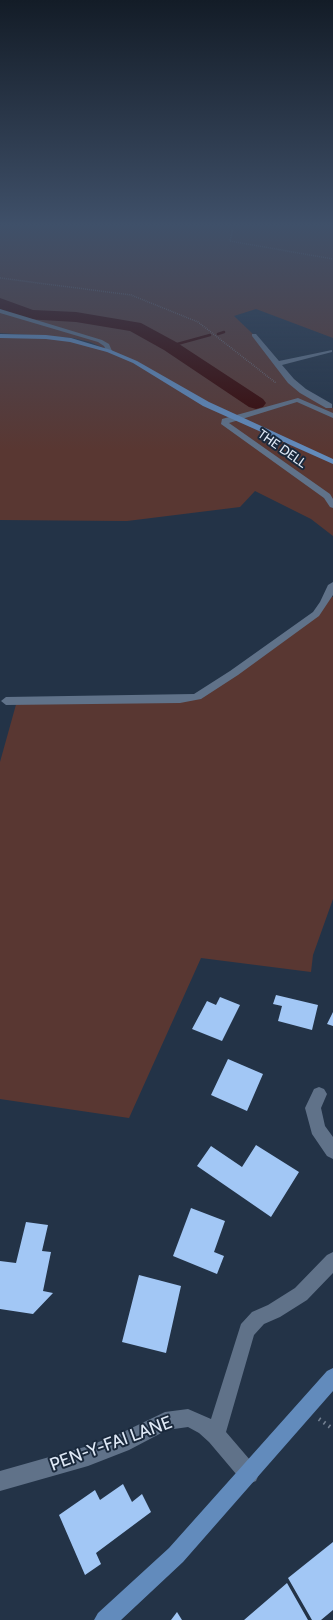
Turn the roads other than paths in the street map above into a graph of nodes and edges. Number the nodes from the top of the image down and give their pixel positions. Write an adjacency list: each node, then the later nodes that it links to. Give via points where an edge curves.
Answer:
1 (0, 307): 3 (street)
2 (0, 311): 3 (street)
3 (28, 319): 6 (street); 8 (street, via 100,341 107,345)
4 (254, 335): 9 (street)
5 (0, 336): 6 (main road)
6 (70, 340): 8 (main road)
7 (330, 350): 9 (street)
8 (109, 351): 12 (main road, via 134,362)
9 (276, 364): 10 (street, via 303,391)
10 (333, 408)
11 (333, 416): 12 (street, via 298,400)
12 (234, 418): 13 (main road); 14 (street, THE DELL, via 225,421 225,424 327,496)
13 (333, 462)
14 (333, 505)
15 (333, 586): 16 (street, via 316,614 197,697)
16 (6, 701)
17 (319, 1094): 18 (street, via 313,1108 316,1122)
18 (333, 1151)
19 (333, 1261): 21 (street, via 301,1294 258,1318 247,1330)
20 (333, 1377): 22 (main road)
21 (216, 1436): 22 (street, PEN-Y-FAI LANE); 23 (street, PEN-Y-FAI LANE, via 206,1426 188,1418 165,1421 122,1443 88,1456)
22 (249, 1474): 24 (main road, via 176,1555)
23 (0, 1481)
24 (105, 1620)

